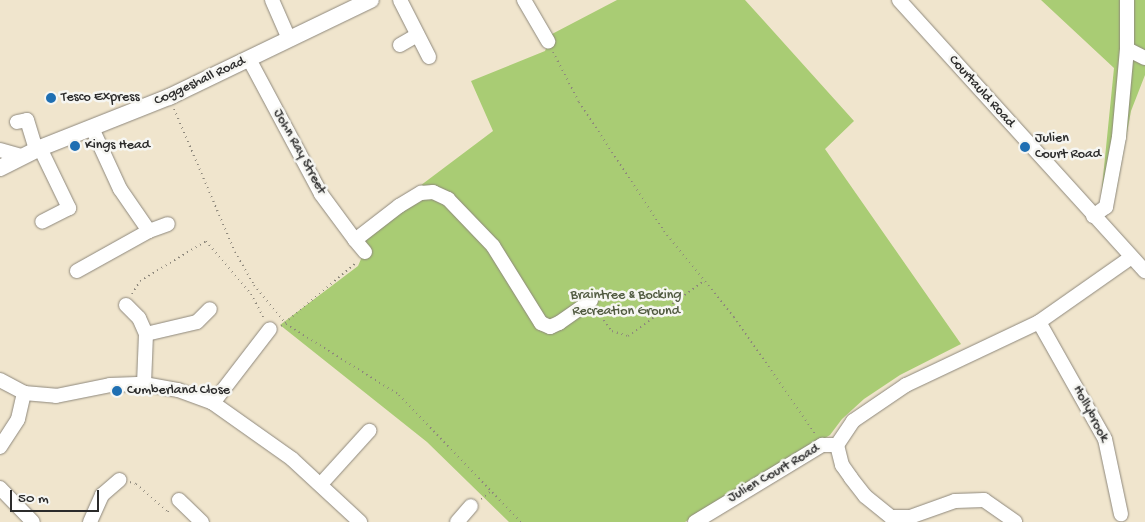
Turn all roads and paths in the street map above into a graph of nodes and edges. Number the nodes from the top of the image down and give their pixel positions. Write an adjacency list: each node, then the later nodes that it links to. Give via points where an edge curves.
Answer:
1 (272, 0): 8 (street)
2 (371, 0): 8 (main road, Coggeshall Road)
3 (400, 0): 7 (street)
4 (524, 0): 9 (street)
5 (899, 0): 23 (street, Courtauld Road)
6 (1127, 0): 11 (street)
7 (417, 35): 10 (street); 12 (street)
8 (289, 40): 13 (main road, Coggeshall Road)
9 (548, 41): 32 (path, via 579,102 637,192)
10 (400, 45)
11 (1127, 49): 14 (street); 15 (street)
12 (429, 57)
13 (249, 59): 16 (main road, Coggeshall Road); 27 (street, John Ray Street, via 321,194)
14 (1145, 60): 15 (street)
15 (1125, 64): 23 (street, via 1123,108 1106,206)
16 (169, 98): 18 (main road, Coggeshall Road); 37 (path, via 236,252 254,285)
17 (17, 122): 19 (street, via 27,120)
18 (92, 128): 19 (main road, Coggeshall Road); 26 (street, via 120,189)
19 (38, 149): 21 (main road, Coggeshall Road); 24 (street, via 69,208)
20 (0, 150): 21 (street)
21 (21, 156): 22 (main road, Coggeshall Road)
22 (0, 168)
23 (1093, 216): 29 (street, Courtauld Road)
24 (42, 222)
25 (168, 224): 26 (street)
26 (148, 231): 30 (street)
27 (355, 240): 28 (street, John Ray Street); 33 (street, via 399,206 421,193 433,192 448,199 493,246 542,323 550,327 560,323)
28 (365, 252): 37 (path)
29 (1130, 258): 31 (street, Courtauld Road); 36 (street, Julien Court Road)
30 (78, 271)
31 (1145, 272)
32 (705, 281): 33 (path, via 628,336 612,331); 45 (path, via 802,412)
33 (591, 301)
34 (126, 305): 38 (path, via 140,281 206,241 251,294); 39 (street, via 139,318)
35 (210, 309): 39 (street, via 197,322)
36 (1038, 322): 46 (street, Julien Court Road, via 906,385 853,421); 53 (street, Hollybrook, via 1105,439)
37 (286, 324): 60 (path, via 399,395)
38 (270, 329): 43 (street)
39 (146, 334): 41 (street)
40 (0, 380): 42 (street)
41 (144, 384): 42 (street, via 110,385 56,396); 43 (street, via 178,390)
42 (24, 393): 47 (street, via 18,419)
43 (212, 403): 49 (street, via 266,438)
44 (370, 431): 49 (street)
45 (822, 445): 46 (street, Julien Court Road); 61 (street, Julien Court Road)
46 (837, 445): 54 (street, via 842,465)
47 (0, 447)
48 (119, 480): 51 (path, via 136,484 168,512); 56 (street, via 102,495)
49 (321, 484): 58 (street)
50 (0, 488): 55 (street)
51 (179, 500): 57 (street)
52 (471, 506): 59 (street)
53 (1121, 514)
54 (878, 516): 62 (street, via 910,517 955,502 984,500)
55 (33, 522)
56 (90, 522)
57 (202, 522)
58 (360, 522)
59 (457, 522)
60 (521, 522)
61 (695, 522)
62 (1015, 522)

